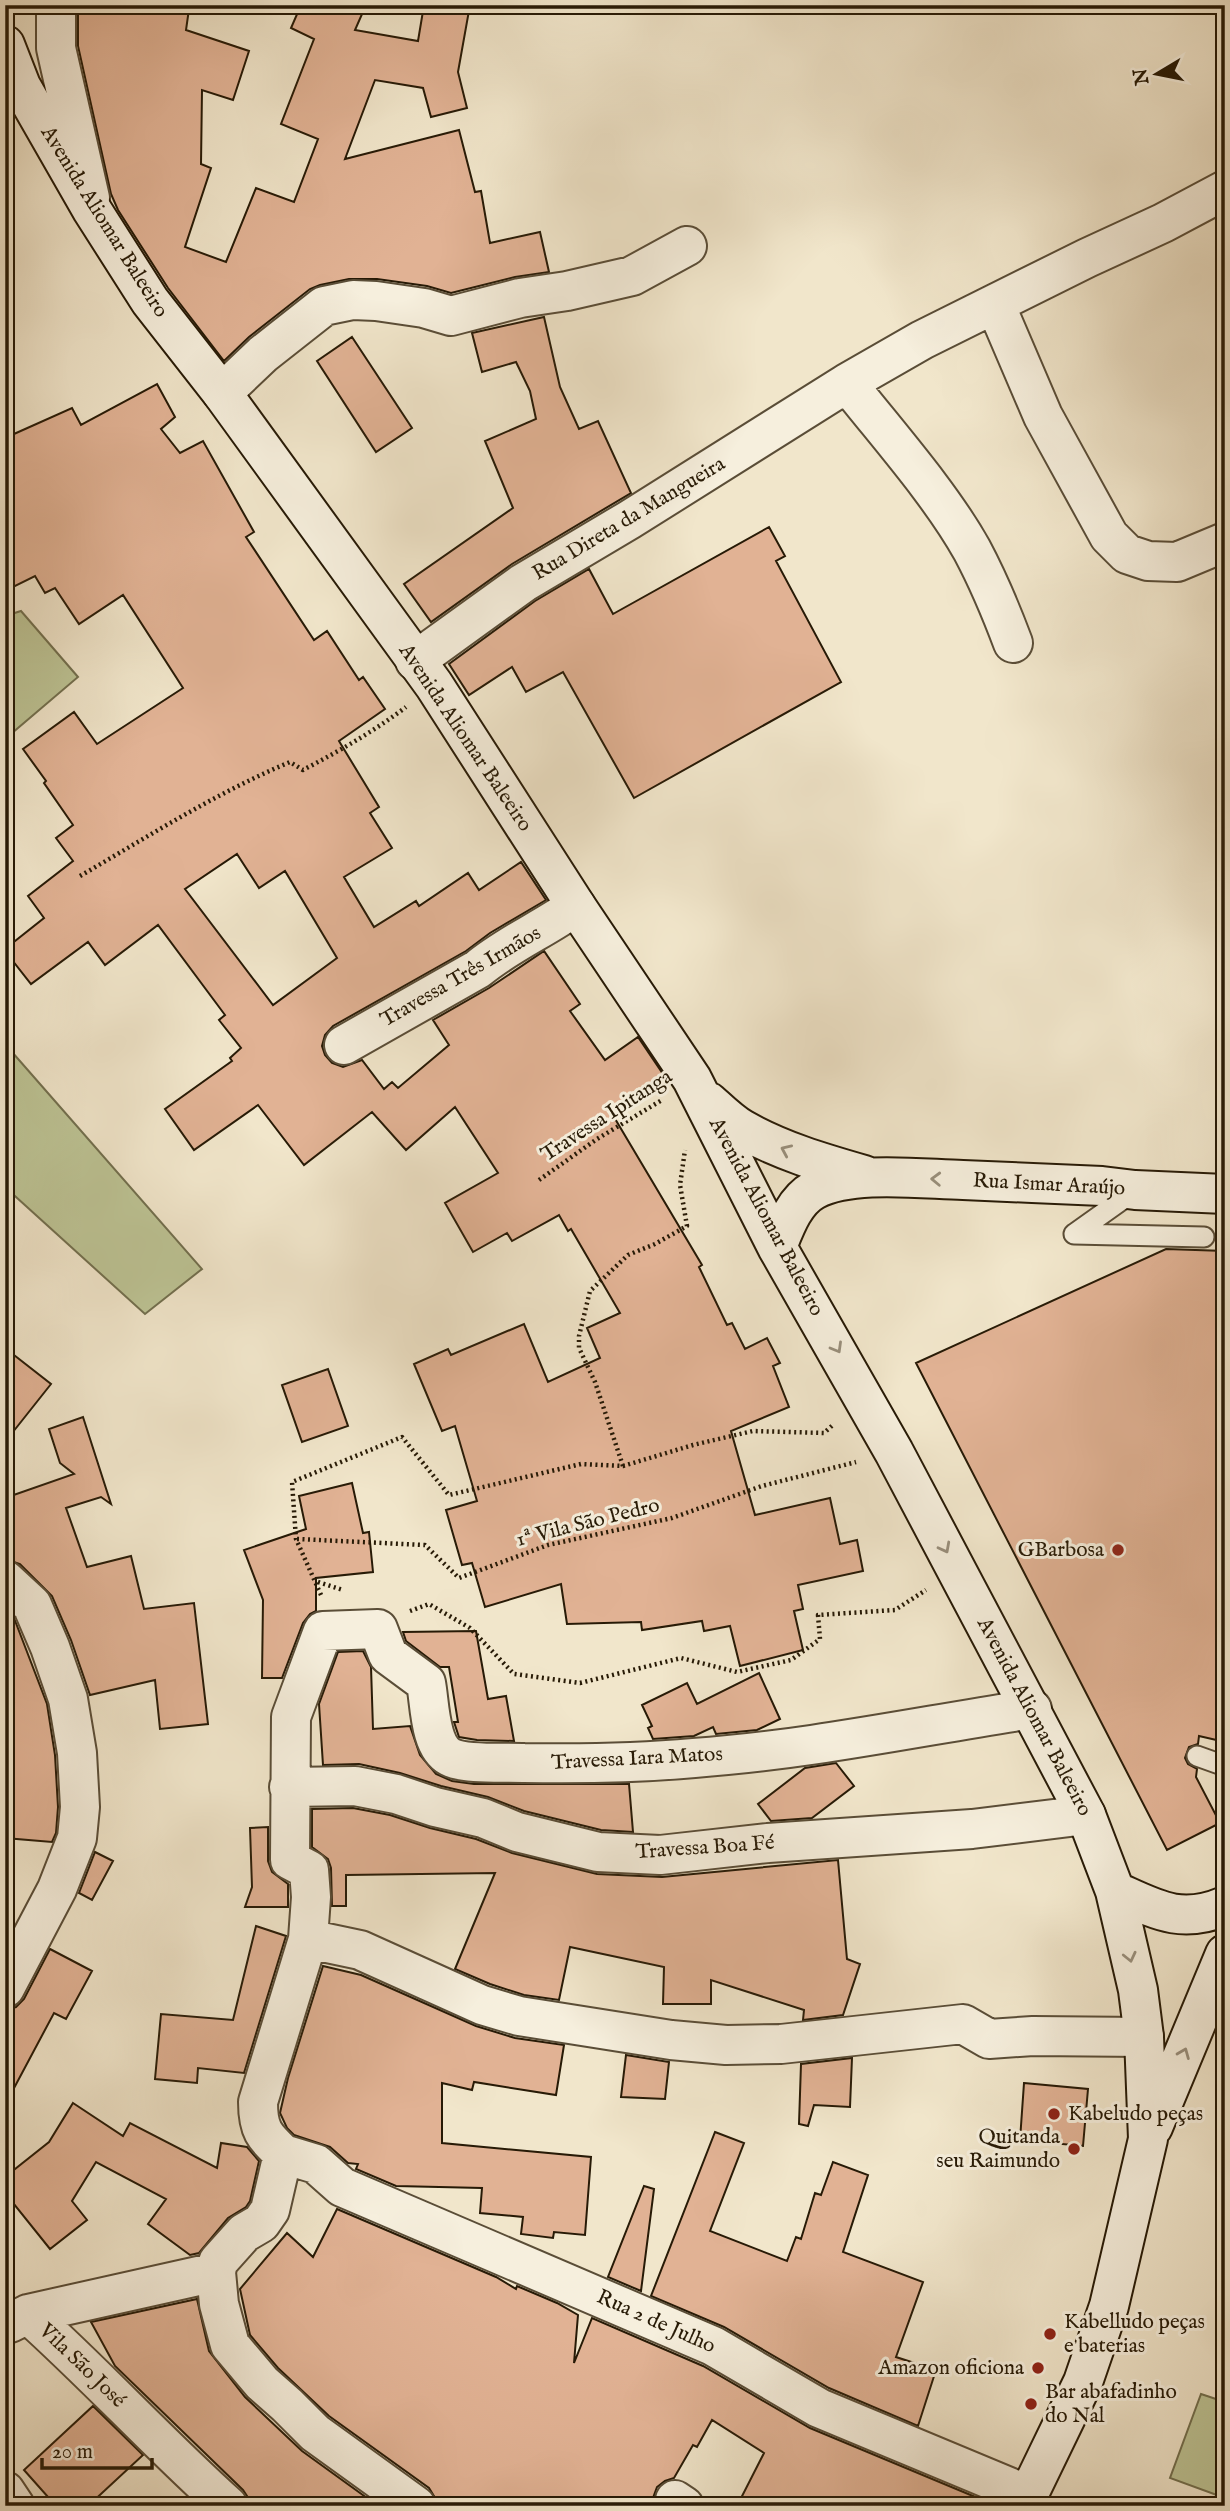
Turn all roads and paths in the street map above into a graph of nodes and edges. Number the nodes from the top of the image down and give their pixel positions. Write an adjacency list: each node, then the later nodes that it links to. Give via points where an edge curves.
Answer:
1 (56, 5): 4 (street, via 57,48)
2 (5, 45): 4 (street, Avenida Aliomar Baleeiro, via 21,86)
3 (1225, 190): 6 (street, Rua Direta da Mangueira)
4 (92, 210): 8 (street, Avenida Aliomar Baleeiro, via 150,301)
5 (687, 246): 8 (street, via 632,276 452,316 376,301 324,306)
6 (995, 304): 7 (street, Rua Direta da Mangueira); 9 (street, via 1043,416 1109,536 1127,554 1148,561 1177,562)
7 (847, 383): 10 (street, via 971,548); 11 (street, Rua Direta da Mangueira, via 523,583)
8 (222, 393): 11 (street, Avenida Aliomar Baleeiro)
9 (1225, 542)
10 (1013, 643)
11 (424, 673): 12 (path, via 379,727 303,770 290,762 257,776); 13 (street, Avenida Aliomar Baleeiro)
12 (80, 876)
13 (576, 906): 14 (street, Travessa Três Irmãos, via 478,969); 15 (street, Avenida Aliomar Baleeiro)
14 (344, 1045)
15 (697, 1088): 16 (street, Rua Ismar Araújo, one-way to 15, via 808,1159 740,1128); 17 (path, Travessa Ipitanga, via 653,1106); 21 (street, Avenida Aliomar Baleeiro); 24 (path, via 680,1185 687,1226 628,1255 590,1291 579,1336 579,1348)
16 (874, 1177): 18 (street, Rua Ismar Araújo, one-way to 16); 21 (street, Rua Ismar Araújo, via 814,1190 786,1222)
17 (539, 1180)
18 (1135, 1190): 19 (street, Rua Ismar Araújo); 20 (lane, via 1074,1234)
19 (1225, 1195)
20 (1204, 1237)
21 (777, 1247): 22 (street, Avenida Aliomar Baleeiro, one-way to 22)
22 (863, 1398): 23 (street, Avenida Aliomar Baleeiro); 24 (path, via 824,1433 753,1431)
23 (894, 1452): 25 (path, 1ª Vila São Pedro, via 762,1486 672,1518 548,1545 459,1578 425,1545); 26 (street, Avenida Aliomar Baleeiro, one-way to 26)
24 (623, 1466): 25 (path, via 581,1464 449,1495 402,1437 292,1482)
25 (296, 1539): 28 (path, via 316,1582)
26 (956, 1570): 29 (path, via 895,1609 818,1615 820,1639 791,1660 737,1672 681,1658 580,1683 514,1674 470,1628 429,1604); 30 (street, Avenida Aliomar Baleeiro)
27 (5, 1580): 39 (street, via 32,1605 68,1699 80,1807 76,1838 57,1889)
28 (356, 1595)
29 (405, 1613)
30 (1032, 1709): 33 (street, Travessa Iara Matos, via 695,1758 476,1762 450,1757 440,1746 432,1727 426,1683 388,1655 378,1629 323,1631 291,1717); 34 (street, Avenida Aliomar Baleeiro)
31 (1197, 1756): 32 (lane)
32 (1225, 1766)
33 (289, 1787): 34 (street, Travessa Boa Fé, via 355,1786 598,1852 660,1855 986,1828); 37 (street, via 290,1860 310,1870)
34 (1086, 1815): 35 (street, Avenida Aliomar Baleeiro)
35 (1115, 1891): 36 (street, via 1176,1916 1207,1914); 40 (street, Avenida Aliomar Baleeiro, one-way to 40)
36 (1225, 1906)
37 (308, 1939): 40 (street, via 360,1950 451,1992 519,2016 671,2040 781,2044 963,2024 989,2039); 42 (street, via 258,2102 264,2135)
38 (1225, 1954): 41 (street, one-way to 38)
39 (5, 1988)
40 (1144, 2037): 41 (street, Avenida Aliomar Baleeiro)
41 (1148, 2139): 46 (street, Avenida Aliomar Baleeiro, via 1109,2306 1083,2382)
42 (284, 2154): 43 (street, via 270,2210 225,2252); 46 (street, Rua 2 de Julho, via 316,2165 342,2187 713,2346 819,2408)
43 (216, 2272): 44 (street); 49 (street, via 223,2324 230,2344 247,2367 315,2434)
44 (17, 2320): 48 (street, Vila São José, via 86,2367)
45 (5, 2491): 47 (street)
46 (1025, 2500)
47 (15, 2506)
48 (228, 2506)
49 (416, 2506)

